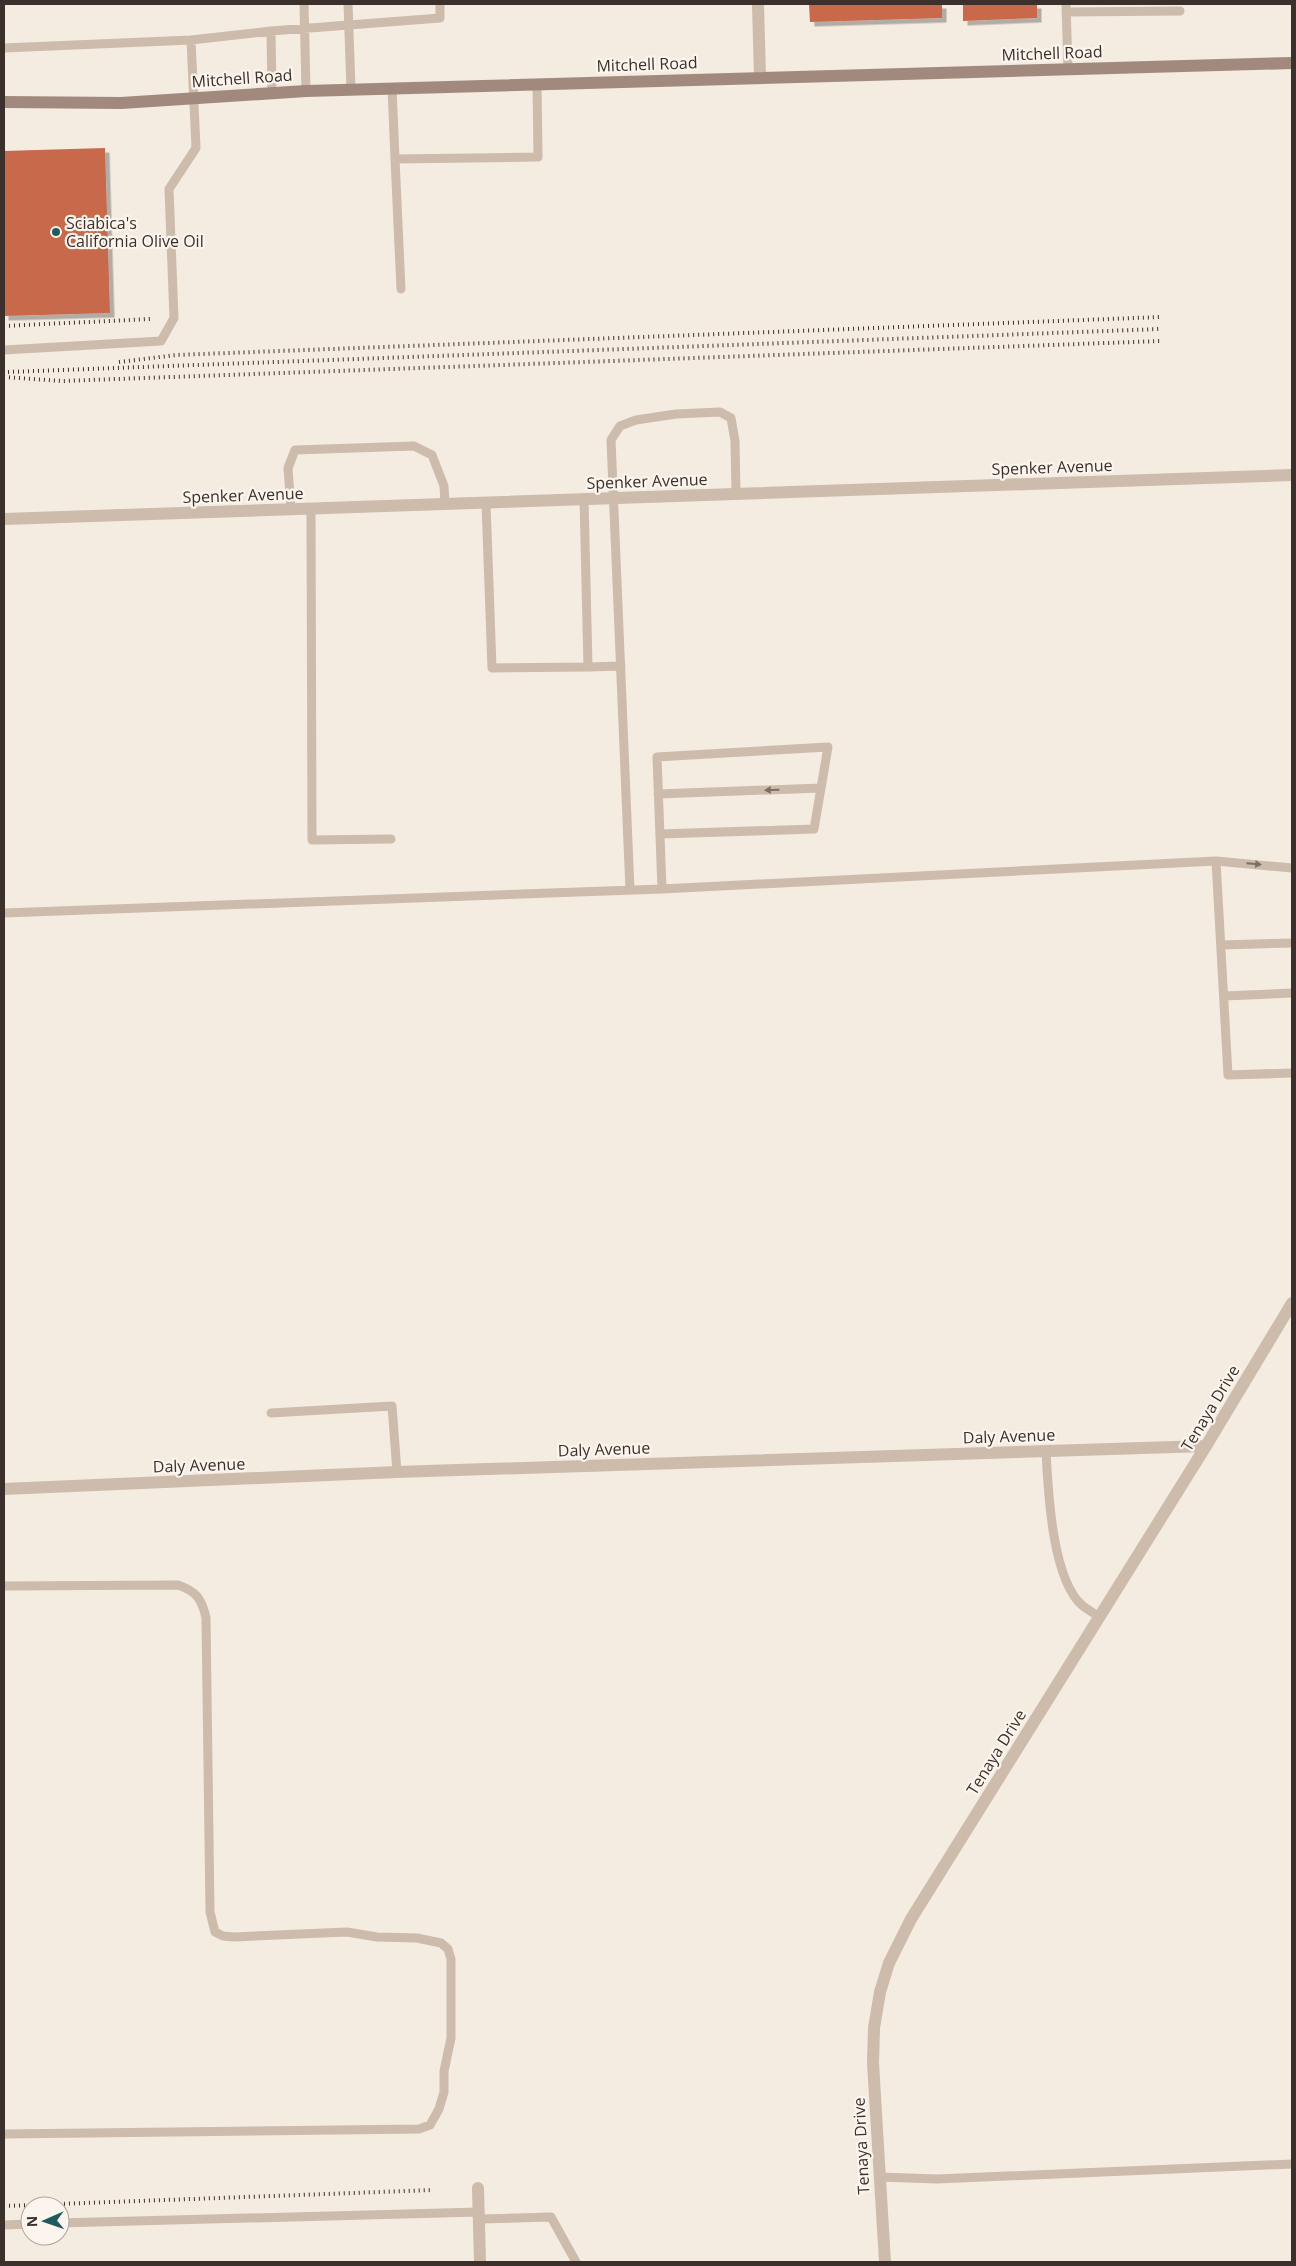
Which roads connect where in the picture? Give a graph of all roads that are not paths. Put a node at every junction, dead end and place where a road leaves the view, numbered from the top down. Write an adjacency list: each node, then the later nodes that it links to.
1 (304, 4): 8 (lane)
2 (348, 4): 7 (lane)
3 (440, 4): 7 (lane)
4 (758, 4): 14 (street)
5 (1066, 8): 6 (lane); 13 (lane)
6 (1180, 11)
7 (350, 26): 8 (lane); 17 (lane)
8 (305, 29): 9 (lane); 18 (lane)
9 (271, 31): 10 (lane); 19 (lane)
10 (191, 40): 11 (lane); 20 (lane)
11 (4, 48)
12 (1292, 63): 13 (main road, Mitchell Road)
13 (1068, 69): 14 (main road, Mitchell Road)
14 (760, 77): 15 (main road, Mitchell Road)
15 (537, 84): 16 (main road, Mitchell Road); 22 (lane)
16 (392, 88): 17 (main road, Mitchell Road); 22 (lane)
17 (351, 89): 18 (main road, Mitchell Road)
18 (306, 91): 19 (main road, Mitchell Road)
19 (272, 92): 20 (main road, Mitchell Road)
20 (194, 98): 21 (main road, Mitchell Road); 24 (lane)
21 (4, 102)
22 (395, 159): 23 (lane)
23 (401, 289)
24 (4, 350)
25 (1292, 475): 26 (street, Spenker Avenue)
26 (736, 494): 27 (street, Spenker Avenue); 27 (lane)
27 (614, 498): 28 (street, Spenker Avenue); 34 (lane)
28 (584, 499): 29 (street, Spenker Avenue); 35 (lane)
29 (486, 503): 30 (street, Spenker Avenue); 35 (lane)
30 (445, 504): 31 (lane); 32 (street, Spenker Avenue)
31 (291, 509): 32 (street, Spenker Avenue); 33 (street, Spenker Avenue)
32 (311, 509): 39 (lane)
33 (4, 519)
34 (621, 666): 35 (lane); 43 (lane)
35 (588, 667)
36 (821, 788): 37 (lane, one-way to 37); 37 (lane); 38 (lane)
37 (658, 794): 38 (lane)
38 (660, 834): 42 (lane)
39 (391, 839)
40 (1216, 860): 41 (lane, one-way to 41); 42 (lane); 46 (lane)
41 (1292, 868)
42 (662, 889): 43 (lane)
43 (630, 890): 44 (lane)
44 (4, 913)
45 (1292, 943): 46 (lane)
46 (1221, 945): 48 (lane)
47 (1292, 993): 48 (lane)
48 (1224, 996): 49 (lane)
49 (1292, 1073)
50 (1292, 1303): 52 (street, Tenaya Drive)
51 (271, 1414): 54 (lane)
52 (1206, 1446): 53 (street, Daly Avenue); 57 (street, Tenaya Drive)
53 (1046, 1451): 54 (street, Daly Avenue); 57 (lane)
54 (397, 1472): 55 (street, Daly Avenue)
55 (4, 1489)
56 (4, 1586): 58 (lane)
57 (1099, 1617): 60 (street, Tenaya Drive)
58 (4, 2134)
59 (1292, 2164): 60 (lane)
60 (879, 2177): 68 (street, Tenaya Drive)
61 (478, 2188): 62 (street)
62 (479, 2216): 63 (lane); 66 (street); 67 (lane)
63 (70, 2223)
64 (20, 2224): 65 (lane)
65 (4, 2225)
66 (480, 2262)
67 (576, 2262)
68 (884, 2262)

